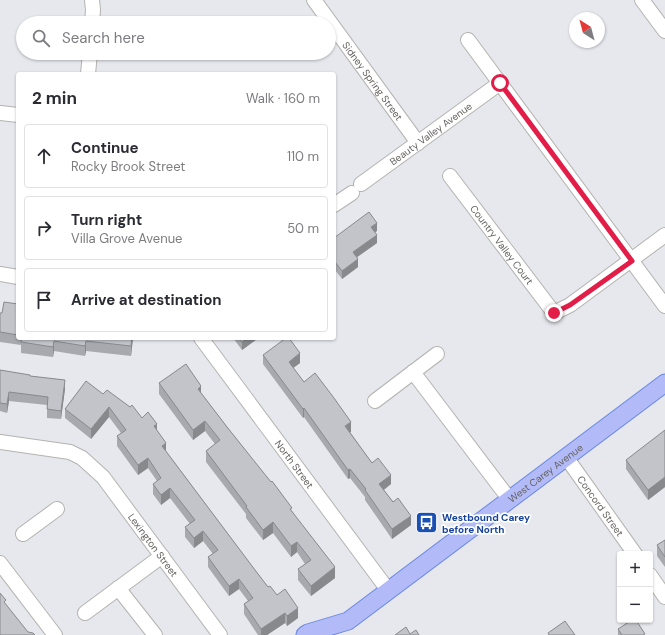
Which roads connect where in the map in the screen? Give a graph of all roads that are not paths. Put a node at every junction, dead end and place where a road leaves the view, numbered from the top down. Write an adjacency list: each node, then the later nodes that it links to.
1 (92, 0): 4 (street)
2 (314, 0): 5 (street, Sidney Spring Street)
3 (642, 0): 7 (street)
4 (93, 16)
5 (326, 16)
6 (336, 30): 14 (street, Sidney Spring Street)
7 (665, 31)
8 (468, 40): 11 (street)
9 (89, 60): 10 (street)
10 (88, 72)
11 (500, 83): 14 (street, Beauty Valley Avenue); 18 (street)
12 (0, 113): 13 (street)
13 (16, 115)
14 (418, 143): 16 (street, Beauty Valley Avenue)
15 (450, 176): 18 (street, Country Valley Court)
16 (336, 203)
17 (665, 235): 18 (street)
18 (632, 261): 21 (street)
19 (0, 274): 20 (street)
20 (16, 277)
21 (665, 306)
22 (202, 340): 37 (street, North Street)
23 (437, 354): 24 (street)
24 (413, 372): 26 (street); 29 (street)
25 (665, 383): 28 (main road, West Carey Avenue)
26 (374, 401)
27 (0, 442): 33 (street, Lexington Street)
28 (566, 457): 29 (main road, West Carey Avenue); 32 (street, Concord Street)
29 (510, 500): 37 (main road, West Carey Avenue)
30 (57, 509): 31 (street)
31 (23, 534)
32 (633, 551)
33 (162, 556): 36 (street); 43 (street, Lexington Street)
34 (0, 563): 41 (street)
35 (653, 579): 38 (street)
36 (118, 588): 39 (street); 42 (street)
37 (388, 590): 40 (main road, West Carey Avenue)
38 (665, 596)
39 (85, 613)
40 (345, 628): 44 (main road, West Carey Avenue)
41 (55, 635)
42 (155, 635)
43 (220, 635)
44 (305, 635)

